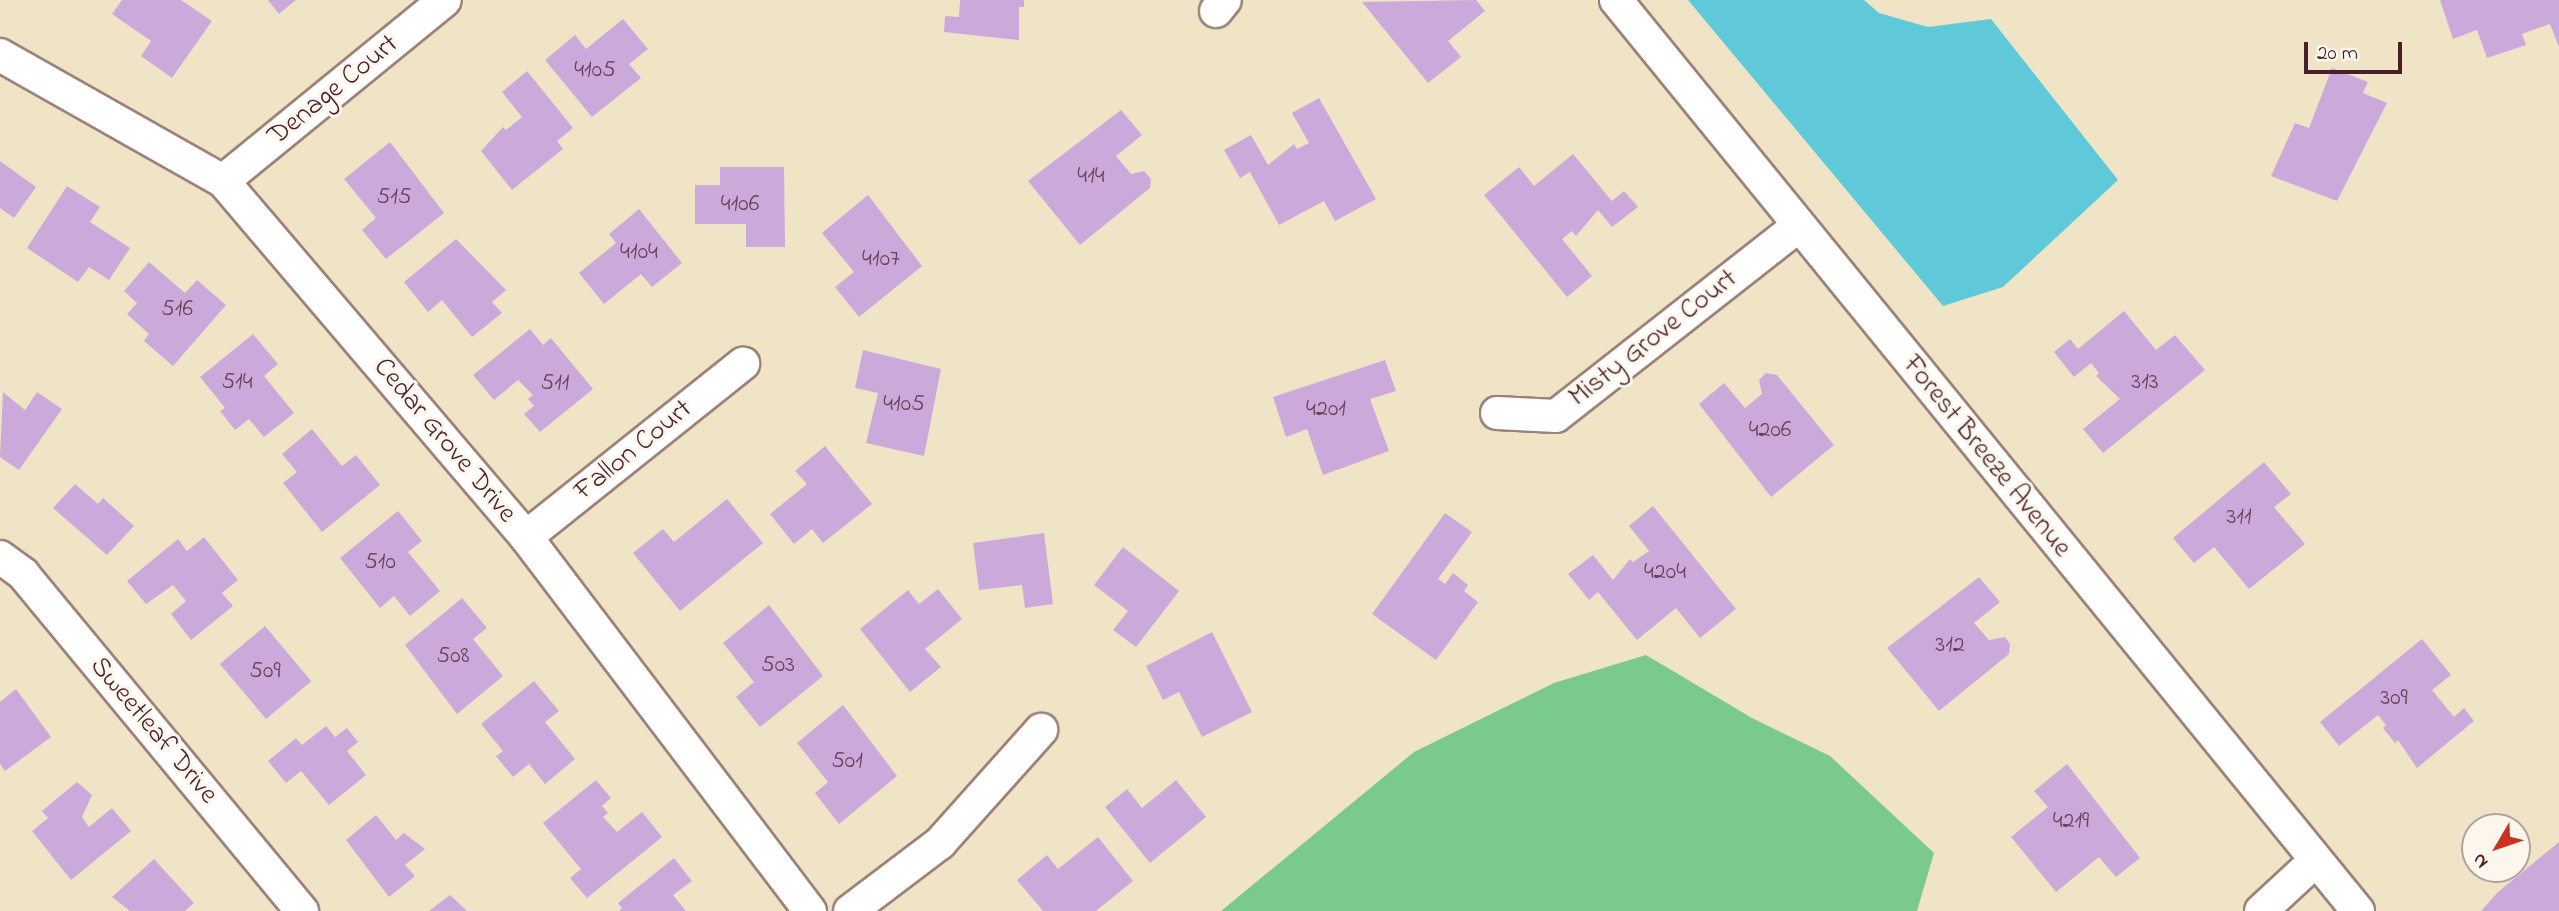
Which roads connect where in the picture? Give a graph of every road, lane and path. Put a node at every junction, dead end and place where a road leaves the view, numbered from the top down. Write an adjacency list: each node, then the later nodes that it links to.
1 (446, 0): 4 (street, Denage Court)
2 (1616, 0): 5 (street, Forest Breeze Avenue)
3 (0, 55): 4 (street, Cedar Grove Drive)
4 (223, 181): 8 (street, Cedar Grove Drive)
5 (1798, 226): 7 (street, Misty Grove Court); 11 (street, Forest Breeze Avenue)
6 (743, 364): 8 (street, Fallon Court)
7 (1497, 413)
8 (526, 537): 13 (street, Cedar Grove Drive)
9 (0, 557): 12 (street, Sweetleaf Drive)
10 (1041, 730): 14 (street)
11 (2315, 861): 15 (street); 16 (street, Forest Breeze Avenue)
12 (302, 911)
13 (810, 911)
14 (850, 911)
15 (2261, 911)
16 (2358, 911)

